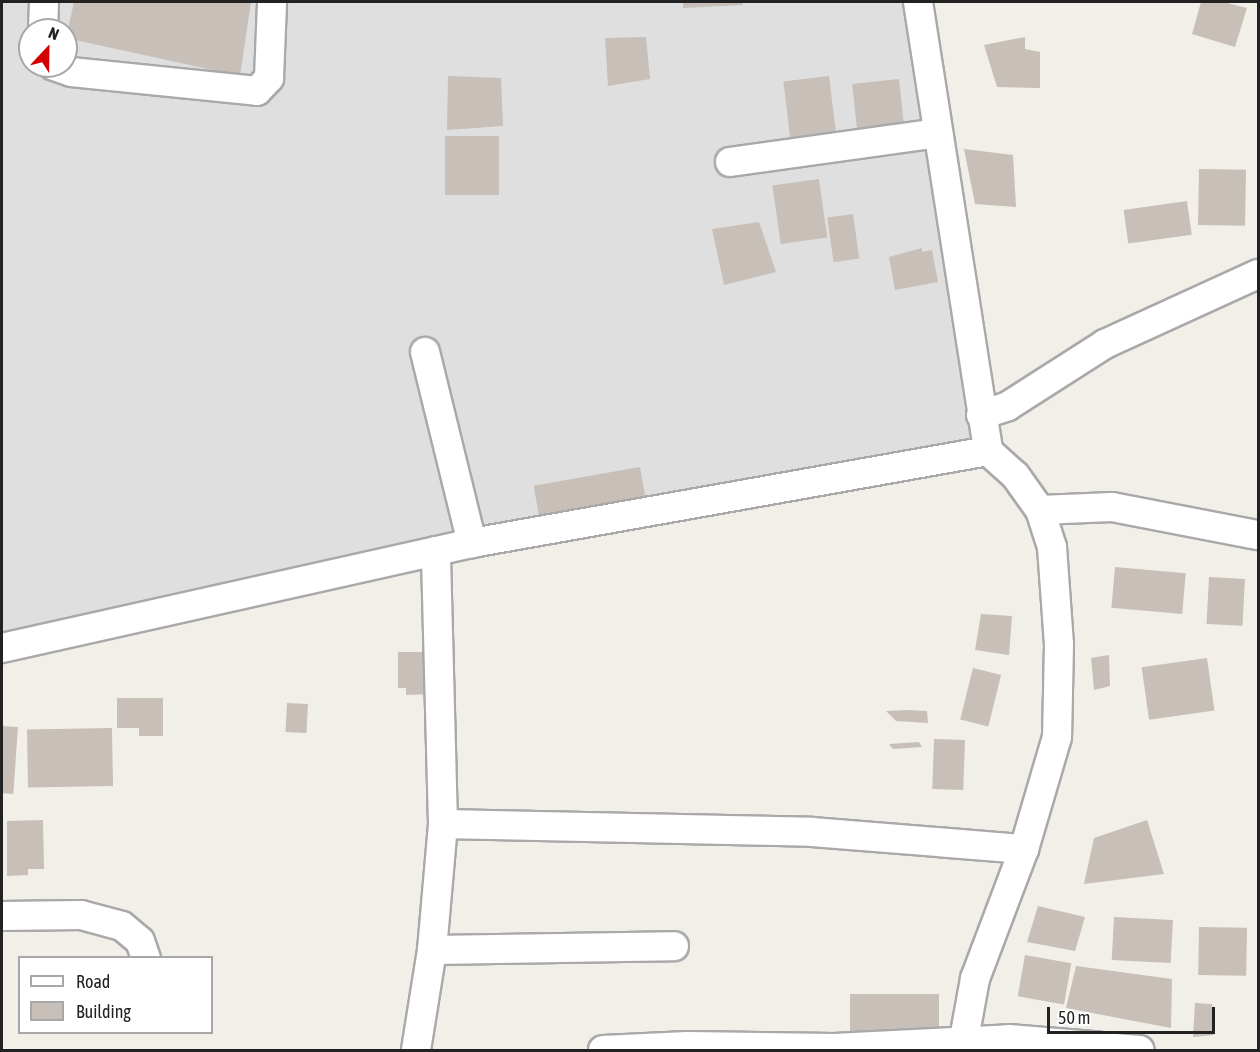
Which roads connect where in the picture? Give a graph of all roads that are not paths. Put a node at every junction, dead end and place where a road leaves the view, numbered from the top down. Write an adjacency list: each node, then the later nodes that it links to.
1 (44, 2): 4 (street)
2 (272, 2): 5 (street)
3 (918, 2): 6 (street)
4 (43, 18)
5 (78, 73)
6 (938, 133): 7 (street); 10 (street)
7 (730, 162)
8 (1258, 274): 10 (street)
9 (425, 352): 14 (street)
10 (981, 415): 11 (street)
11 (987, 451): 12 (street); 14 (street)
12 (1040, 510): 13 (street); 18 (street)
13 (1258, 535)
14 (472, 543): 15 (street)
15 (436, 551): 16 (street); 17 (street)
16 (2, 648)
17 (443, 824): 18 (street); 21 (street)
18 (1024, 849): 23 (street)
19 (2, 916): 22 (street)
20 (674, 946): 21 (street)
21 (432, 950): 24 (street)
22 (146, 956)
23 (962, 1047): 25 (street); 26 (street)
24 (416, 1050)
25 (603, 1050)
26 (1140, 1050)

